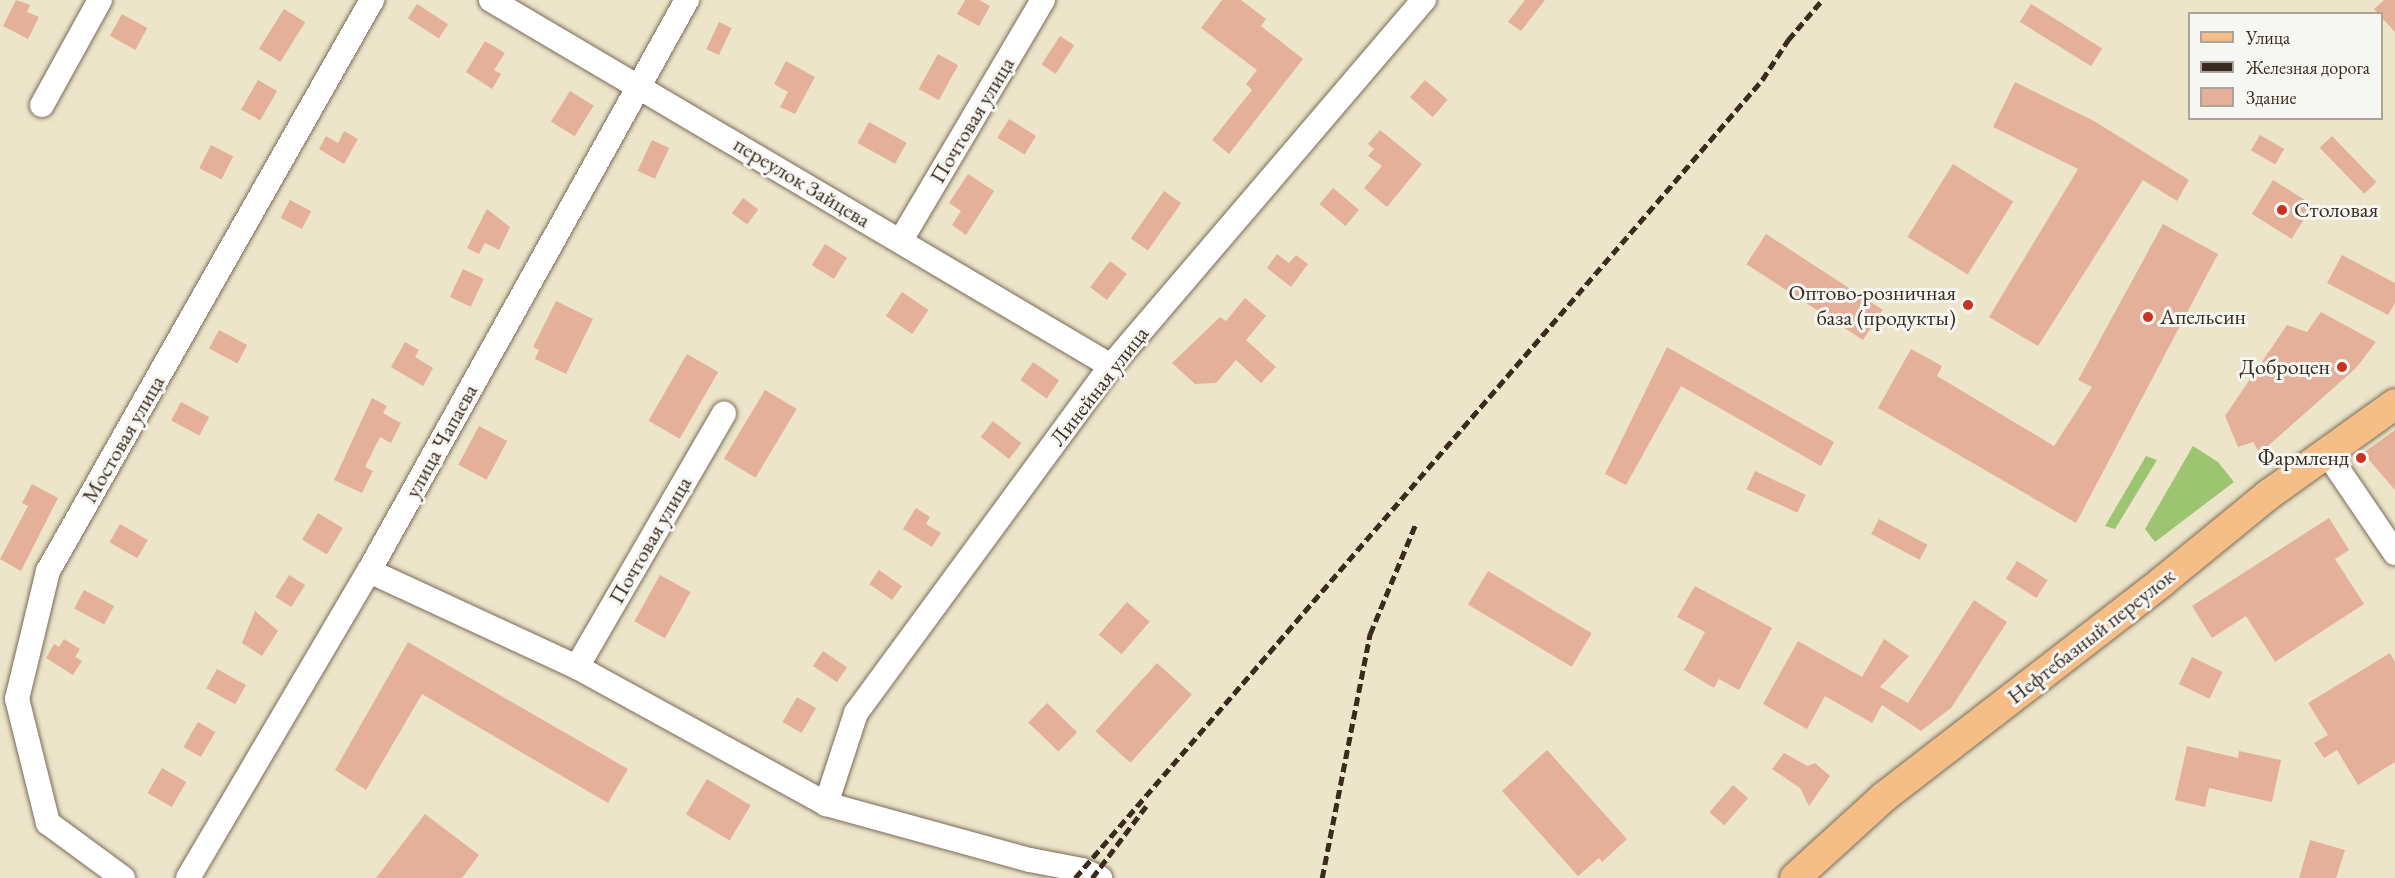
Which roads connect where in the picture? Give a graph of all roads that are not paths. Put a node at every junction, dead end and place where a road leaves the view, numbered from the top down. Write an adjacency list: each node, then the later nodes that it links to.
1 (100, 0): 8 (street)
2 (372, 0): 18 (street, Мостовая улица)
3 (491, 0): 7 (street, переулок Зайцева)
4 (687, 0): 7 (street, улица Чапаева)
5 (1043, 0): 9 (street, Почтовая улица)
6 (1424, 0): 10 (street, Линейная улица)
7 (638, 85): 9 (street, переулок Зайцева); 15 (street, улица Чапаева)
8 (42, 105)
9 (901, 240): 10 (street, переулок Зайцева)
10 (1111, 366): 17 (street, Линейная улица)
11 (2395, 404): 13 (main road, Нефтебазный переулок)
12 (724, 413): 16 (street, Почтовая улица)
13 (2327, 453): 14 (street); 21 (main road, Нефтебазный переулок)
14 (2395, 553)
15 (369, 571): 16 (street); 19 (street, улица Чапаева)
16 (577, 668): 17 (street)
17 (826, 804): 20 (street)
18 (123, 878)
19 (188, 878)
20 (1100, 878)
21 (1795, 878)

